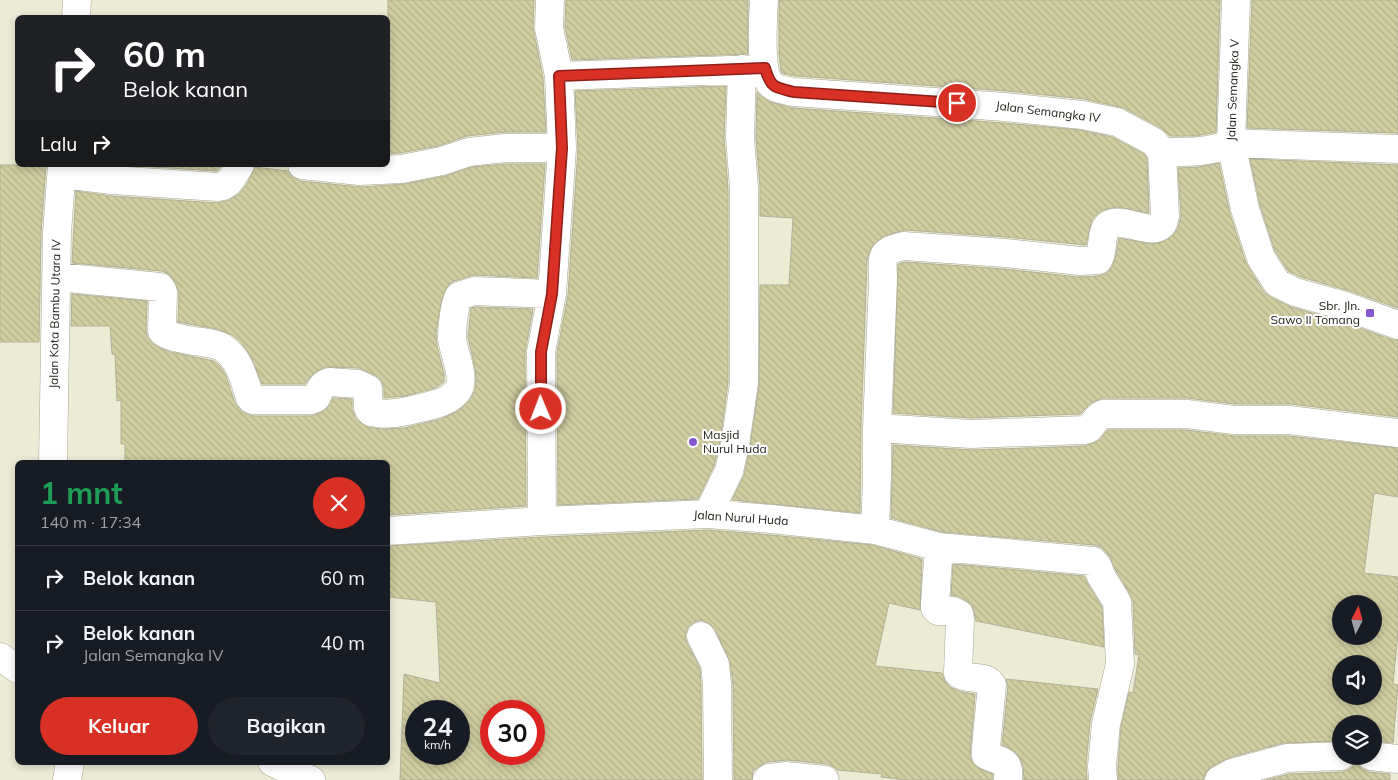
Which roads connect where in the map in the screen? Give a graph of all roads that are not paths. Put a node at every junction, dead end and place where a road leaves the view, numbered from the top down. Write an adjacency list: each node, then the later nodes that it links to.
1 (77, 0): 5 (street)
2 (550, 0): 7 (street)
3 (764, 0): 6 (street, Jalan Semangka IV)
4 (1236, 0): 8 (street, Jalan Semangka V)
5 (76, 15)
6 (753, 69): 7 (street); 11 (street, Jalan Semangka IV); 21 (street)
7 (559, 76): 9 (street)
8 (1231, 143): 10 (street); 11 (street); 17 (street, Jalan Semangka V)
9 (562, 148): 13 (street); 16 (street)
10 (1398, 148)
11 (1162, 152): 18 (street)
12 (239, 167): 14 (street)
13 (321, 167)
14 (62, 170): 15 (street, Jalan Kota Bambu Utara IV)
15 (57, 277): 16 (street); 20 (street, Jalan Kota Bambu Utara IV)
16 (552, 294): 22 (street)
17 (1398, 325)
18 (877, 428): 19 (street); 23 (street)
19 (1398, 433)
20 (53, 460)
21 (708, 514): 22 (street, Jalan Nurul Huda); 23 (street, Jalan Nurul Huda)
22 (542, 521): 24 (street, Jalan Nurul Huda)
23 (875, 530): 25 (street, Jalan Nurul Huda)
24 (390, 531)
25 (939, 547): 39 (street); 40 (street, Jalan Nurul Huda)
26 (702, 636): 36 (street)
27 (0, 657): 28 (street)
28 (15, 667)
29 (1332, 756): 41 (street)
30 (1382, 757): 31 (street)
31 (1398, 759)
32 (70, 765): 34 (street)
33 (278, 765): 35 (street)
34 (67, 780)
35 (311, 780)
36 (718, 780)
37 (767, 780): 38 (street)
38 (825, 780)
39 (1008, 780)
40 (1103, 780)
41 (1219, 780)

